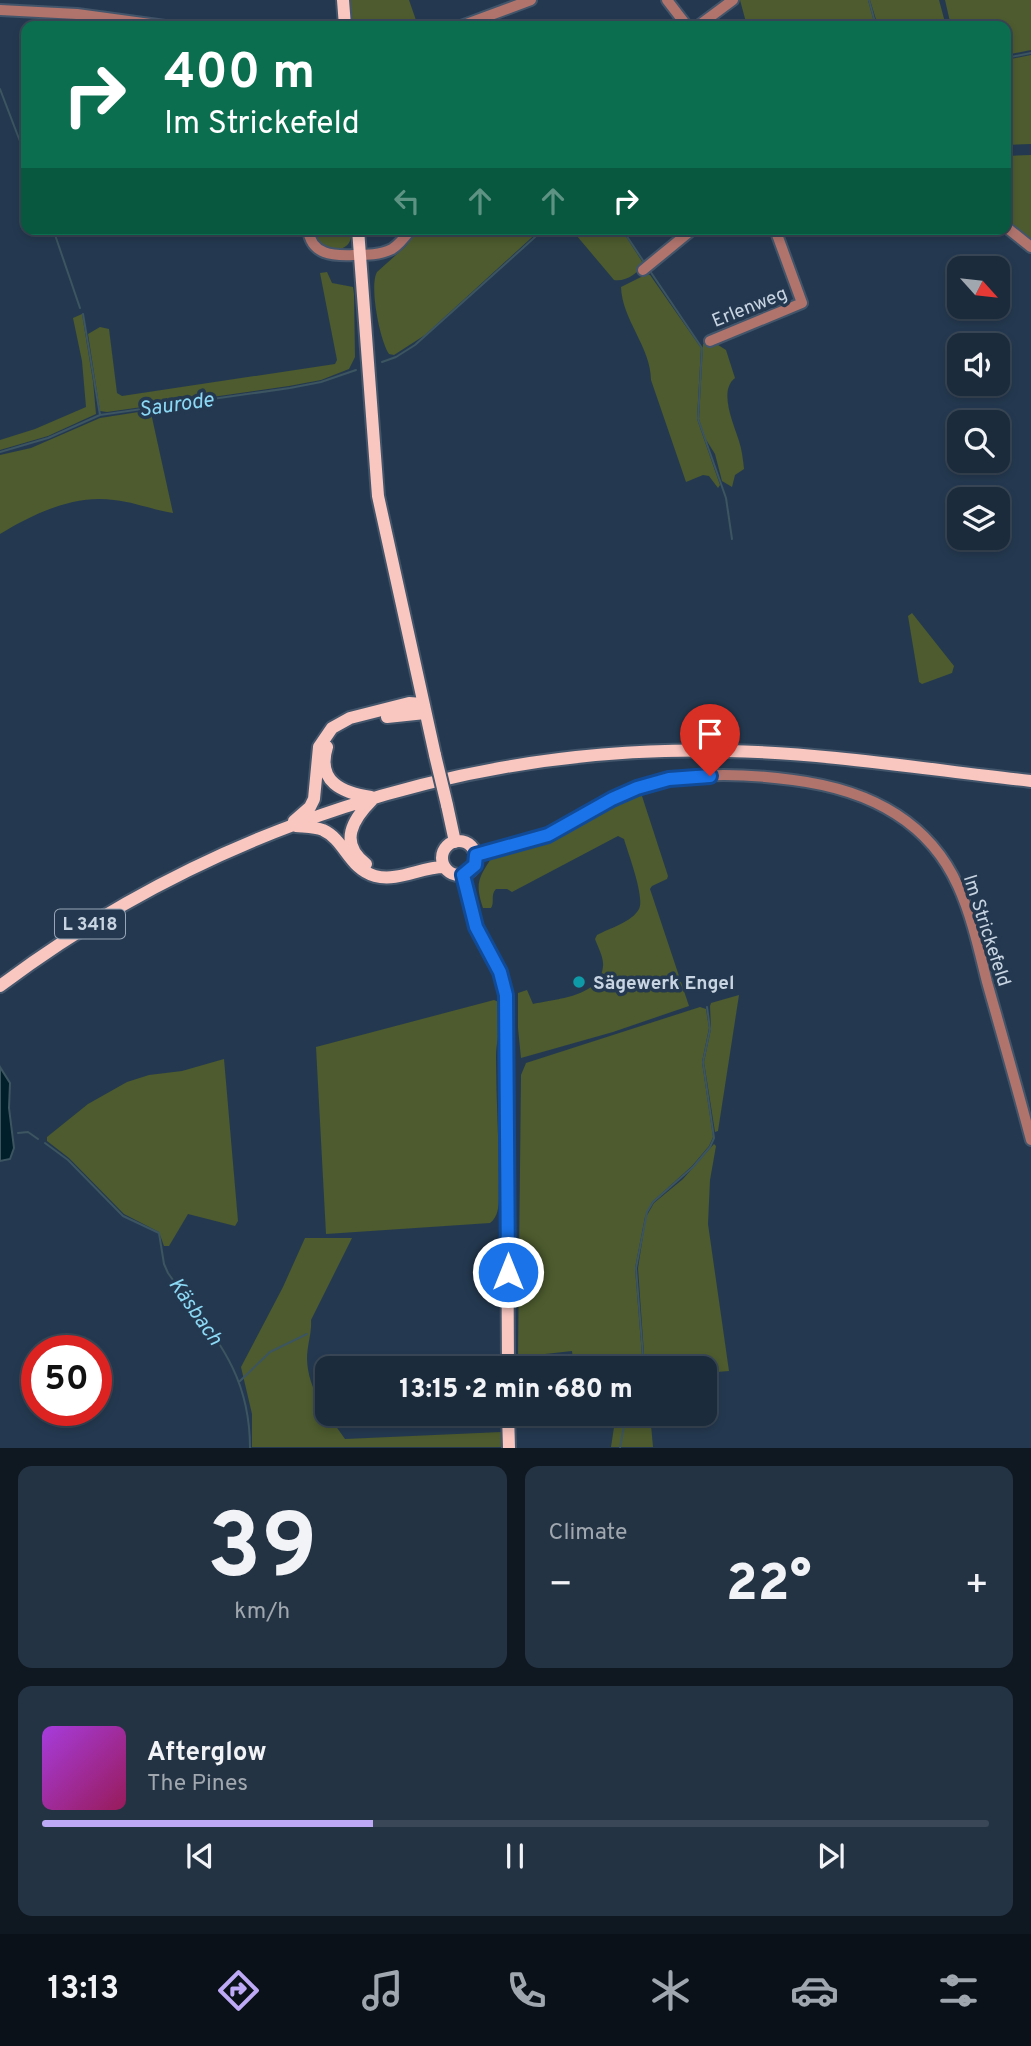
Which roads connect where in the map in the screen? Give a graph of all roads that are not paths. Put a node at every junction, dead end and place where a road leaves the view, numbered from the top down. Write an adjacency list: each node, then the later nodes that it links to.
1 (343, 0): 7 (main road)
2 (531, 0): 8 (street)
3 (667, 0): 9 (street)
4 (733, 0): 10 (street)
5 (0, 10): 6 (street)
6 (128, 21)
7 (345, 21)
8 (474, 21)
9 (683, 21)
10 (705, 21)
11 (1011, 231): 17 (street)
12 (310, 235): 18 (street)
13 (358, 235): 18 (main road)
14 (405, 235): 18 (street)
15 (686, 235): 19 (street)
16 (777, 235): 20 (street, Erlenweg)
17 (1031, 247)
18 (360, 255): 21 (main road)
19 (643, 271)
20 (710, 341)
21 (416, 674): 22 (main road); 23 (main road)
22 (401, 706): 23 (main road, L 3418); 26 (main road, L 3418)
23 (424, 708): 25 (main road, L 3418); 27 (main road, bridge)
24 (1031, 781): 25 (main road, L 3418)
25 (375, 797): 26 (main road, L 3418); 29 (main road)
26 (289, 826): 29 (main road, L 3418); 31 (main road, L 3418)
27 (455, 842): 28 (main road); 29 (main road)
28 (476, 855): 30 (main road); 32 (street, Im Strickefeld)
29 (443, 862): 30 (main road)
30 (463, 875): 33 (main road)
31 (0, 986)
32 (1031, 1140)
33 (508, 1356)
34 (508, 1426): 35 (main road)
35 (509, 1447)

